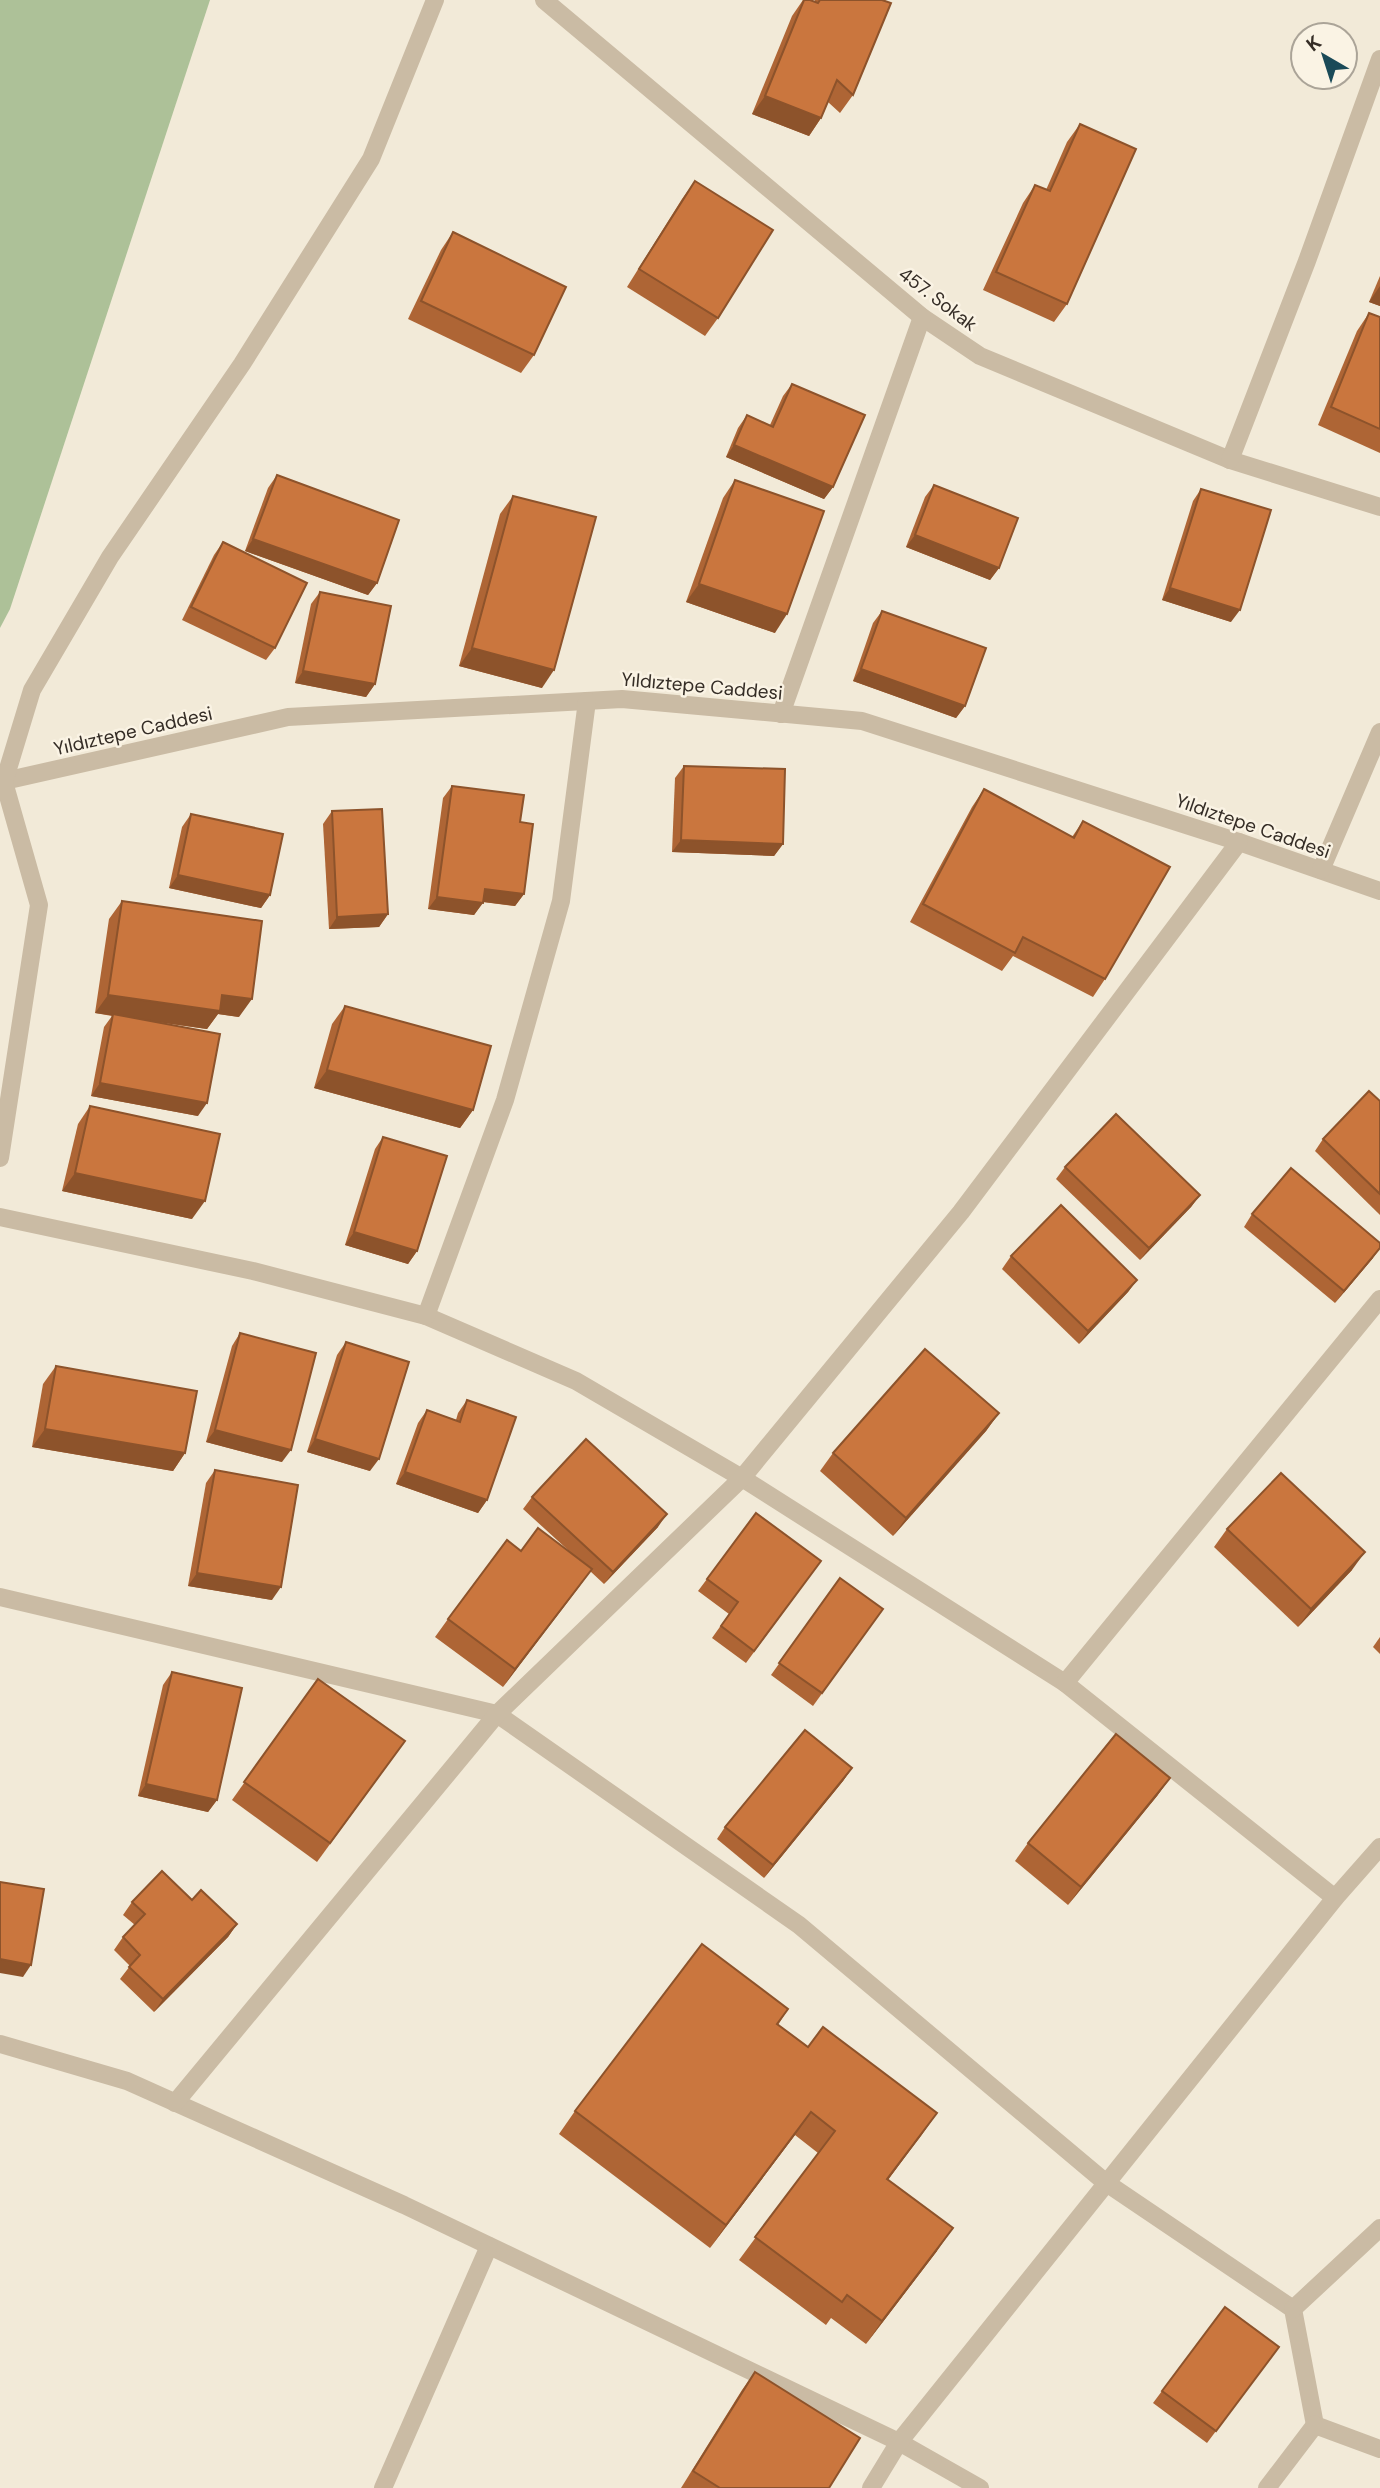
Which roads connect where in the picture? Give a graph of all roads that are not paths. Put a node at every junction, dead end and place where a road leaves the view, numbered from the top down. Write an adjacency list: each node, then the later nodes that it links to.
1 (435, 0): 10 (street)
2 (544, 0): 4 (street, 457. Sokak)
3 (1380, 59): 5 (street)
4 (922, 317): 5 (street, 457. Sokak); 8 (street)
5 (1230, 460): 6 (street, 457. Sokak)
6 (1380, 507)
7 (587, 701): 8 (street, Yıldıztepe Caddesi); 10 (street, Yıldıztepe Caddesi); 17 (street)
8 (780, 714): 11 (street, Yıldıztepe Caddesi)
9 (1380, 732): 12 (street)
10 (2, 782): 14 (street)
11 (1239, 842): 12 (street, Yıldıztepe Caddesi); 18 (street)
12 (1321, 870): 13 (street, Yıldıztepe Caddesi)
13 (1380, 891)
14 (0, 1158)
15 (0, 1217): 17 (street)
16 (1380, 1300): 20 (street)
17 (426, 1316): 18 (street)
18 (742, 1478): 20 (street); 21 (street)
19 (0, 1597): 21 (street)
20 (1065, 1683): 23 (street)
21 (497, 1714): 25 (street); 26 (street)
22 (1380, 1847): 23 (street)
23 (1335, 1898): 26 (street)
24 (0, 2044): 25 (street)
25 (175, 2102): 28 (street)
26 (1105, 2182): 29 (street); 31 (street)
27 (1380, 2228): 29 (street)
28 (489, 2246): 31 (street); 33 (street)
29 (1293, 2309): 30 (street)
30 (1315, 2426): 32 (street); 36 (street)
31 (900, 2442): 34 (street); 35 (street)
32 (1380, 2449)
33 (383, 2488)
34 (871, 2488)
35 (980, 2488)
36 (1267, 2488)

